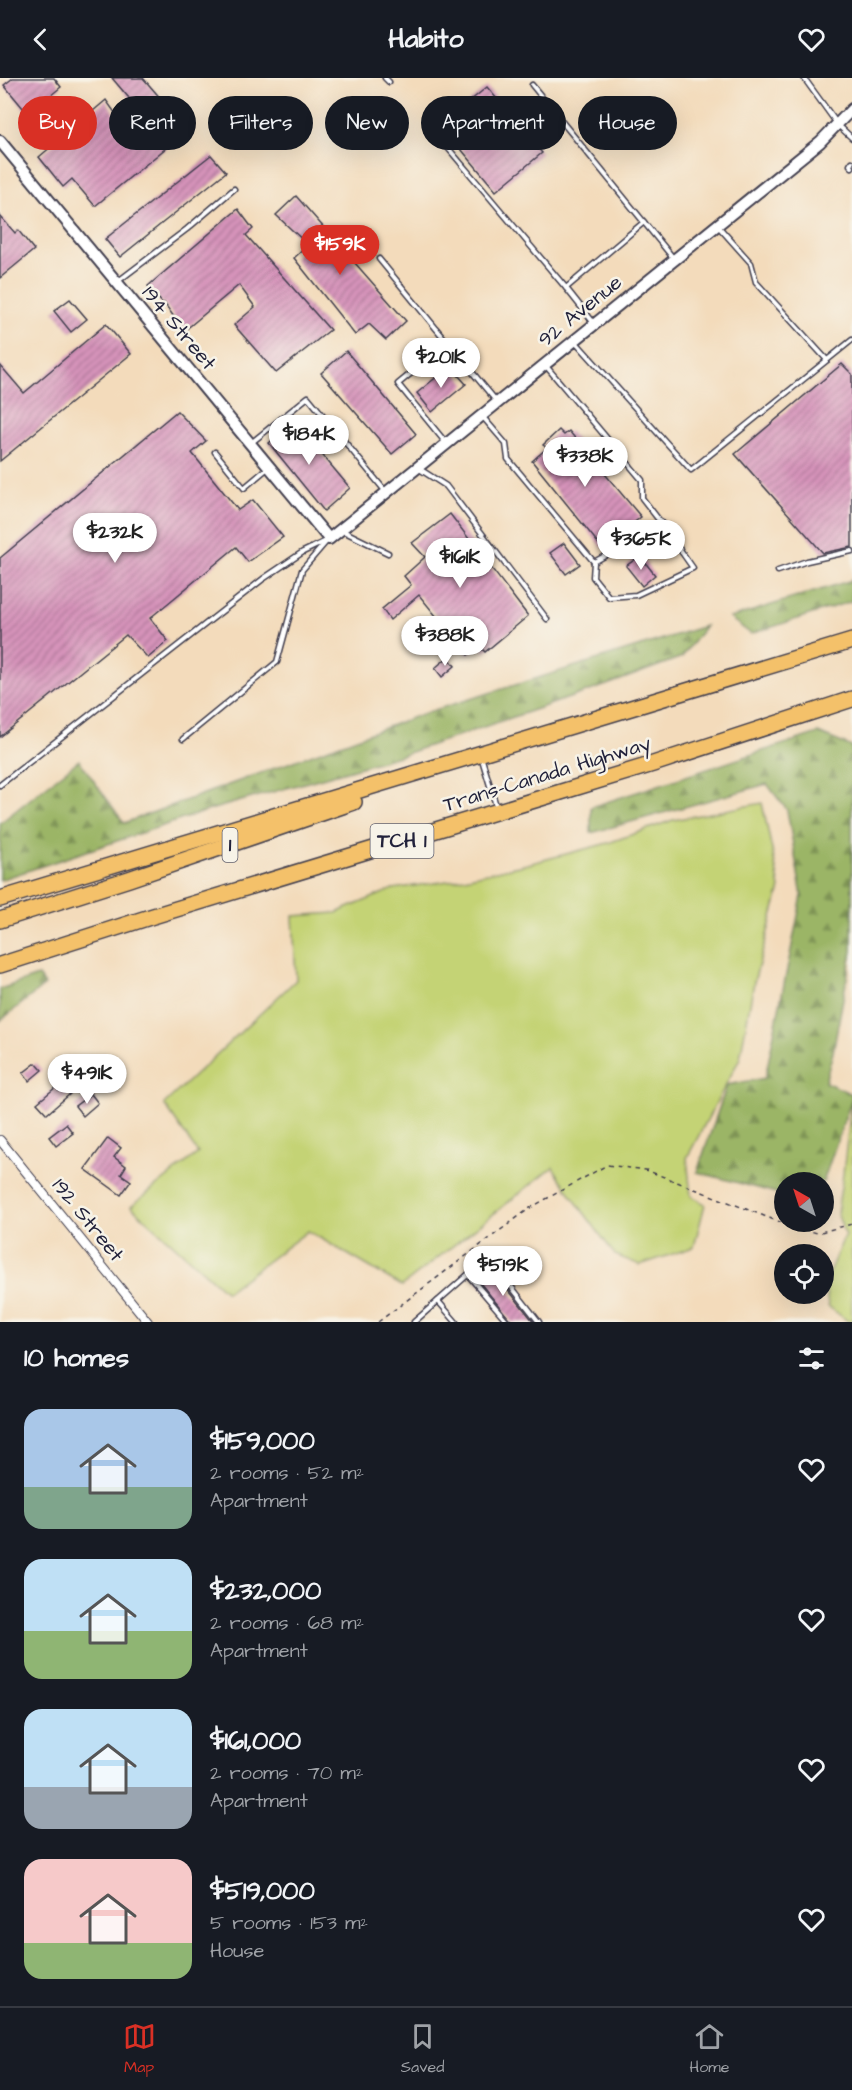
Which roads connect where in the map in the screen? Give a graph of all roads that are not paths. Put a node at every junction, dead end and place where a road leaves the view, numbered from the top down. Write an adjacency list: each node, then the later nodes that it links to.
1 (804, 78): 4 (lane)
2 (532, 85): 11 (lane)
3 (852, 109): 4 (street, 92 Avenue)
4 (838, 124): 5 (lane); 12 (street, 92 Avenue)
5 (852, 138)
6 (0, 141): 15 (street, 194 Street)
7 (450, 150): 16 (lane)
8 (852, 162): 9 (lane)
9 (852, 166)
10 (234, 189): 15 (lane)
11 (644, 222): 14 (lane); 16 (lane)
12 (717, 225): 14 (street, 92 Avenue); 21 (lane)
13 (379, 259): 20 (lane)
14 (675, 259): 17 (street, 92 Avenue)
15 (117, 282): 25 (street, 194 Street)
16 (566, 288): 17 (lane)
17 (595, 324): 18 (street, 92 Avenue)
18 (574, 340): 21 (lane); 22 (street, 92 Avenue)
19 (852, 340): 21 (lane)
20 (448, 343): 23 (lane); 26 (lane)
21 (827, 360)
22 (545, 364): 23 (street, 92 Avenue); 31 (lane)
23 (498, 402): 24 (street, 92 Avenue)
24 (481, 416): 26 (street, 92 Avenue); 36 (lane)
25 (250, 444): 28 (street, 194 Street); 30 (lane)
26 (447, 444): 29 (street, 92 Avenue)
27 (214, 452): 28 (lane)
28 (269, 467): 33 (street, 194 Street)
29 (418, 467): 30 (street, 92 Avenue); 38 (lane)
30 (386, 493): 32 (street, 92 Avenue)
31 (662, 524): 36 (lane); 36 (lane)
32 (340, 530): 33 (street, 92 Avenue); 35 (lane)
33 (329, 539): 41 (lane); 44 (lane)
34 (852, 551): 37 (lane)
35 (388, 553)
36 (594, 562)
37 (778, 571)
38 (547, 619)
39 (852, 641): 42 (highway, Trans-Canada Highway)
40 (852, 699): 45 (highway, Trans-Canada Highway / TCH 1)
41 (183, 739)
42 (481, 755): 43 (highway, Trans-Canada Highway); 45 (lane)
43 (458, 762): 46 (highway, Trans-Canada Highway); 48 (highway, Trans-Canada Highway / 1)
44 (0, 784)
45 (498, 812): 47 (highway, Trans-Canada Highway / TCH 1)
46 (0, 899)
47 (150, 917): 49 (highway, Trans-Canada Highway); 50 (highway, Trans-Canada Highway / TCH 1)
48 (0, 920)
49 (0, 955)
50 (0, 965)
51 (0, 1140): 54 (street, 192 Street)
52 (468, 1275): 53 (lane); 57 (lane); 58 (lane)
53 (438, 1301): 55 (lane); 56 (lane)
54 (148, 1322)
55 (414, 1322)
56 (456, 1322)
57 (508, 1322)
58 (539, 1322)

